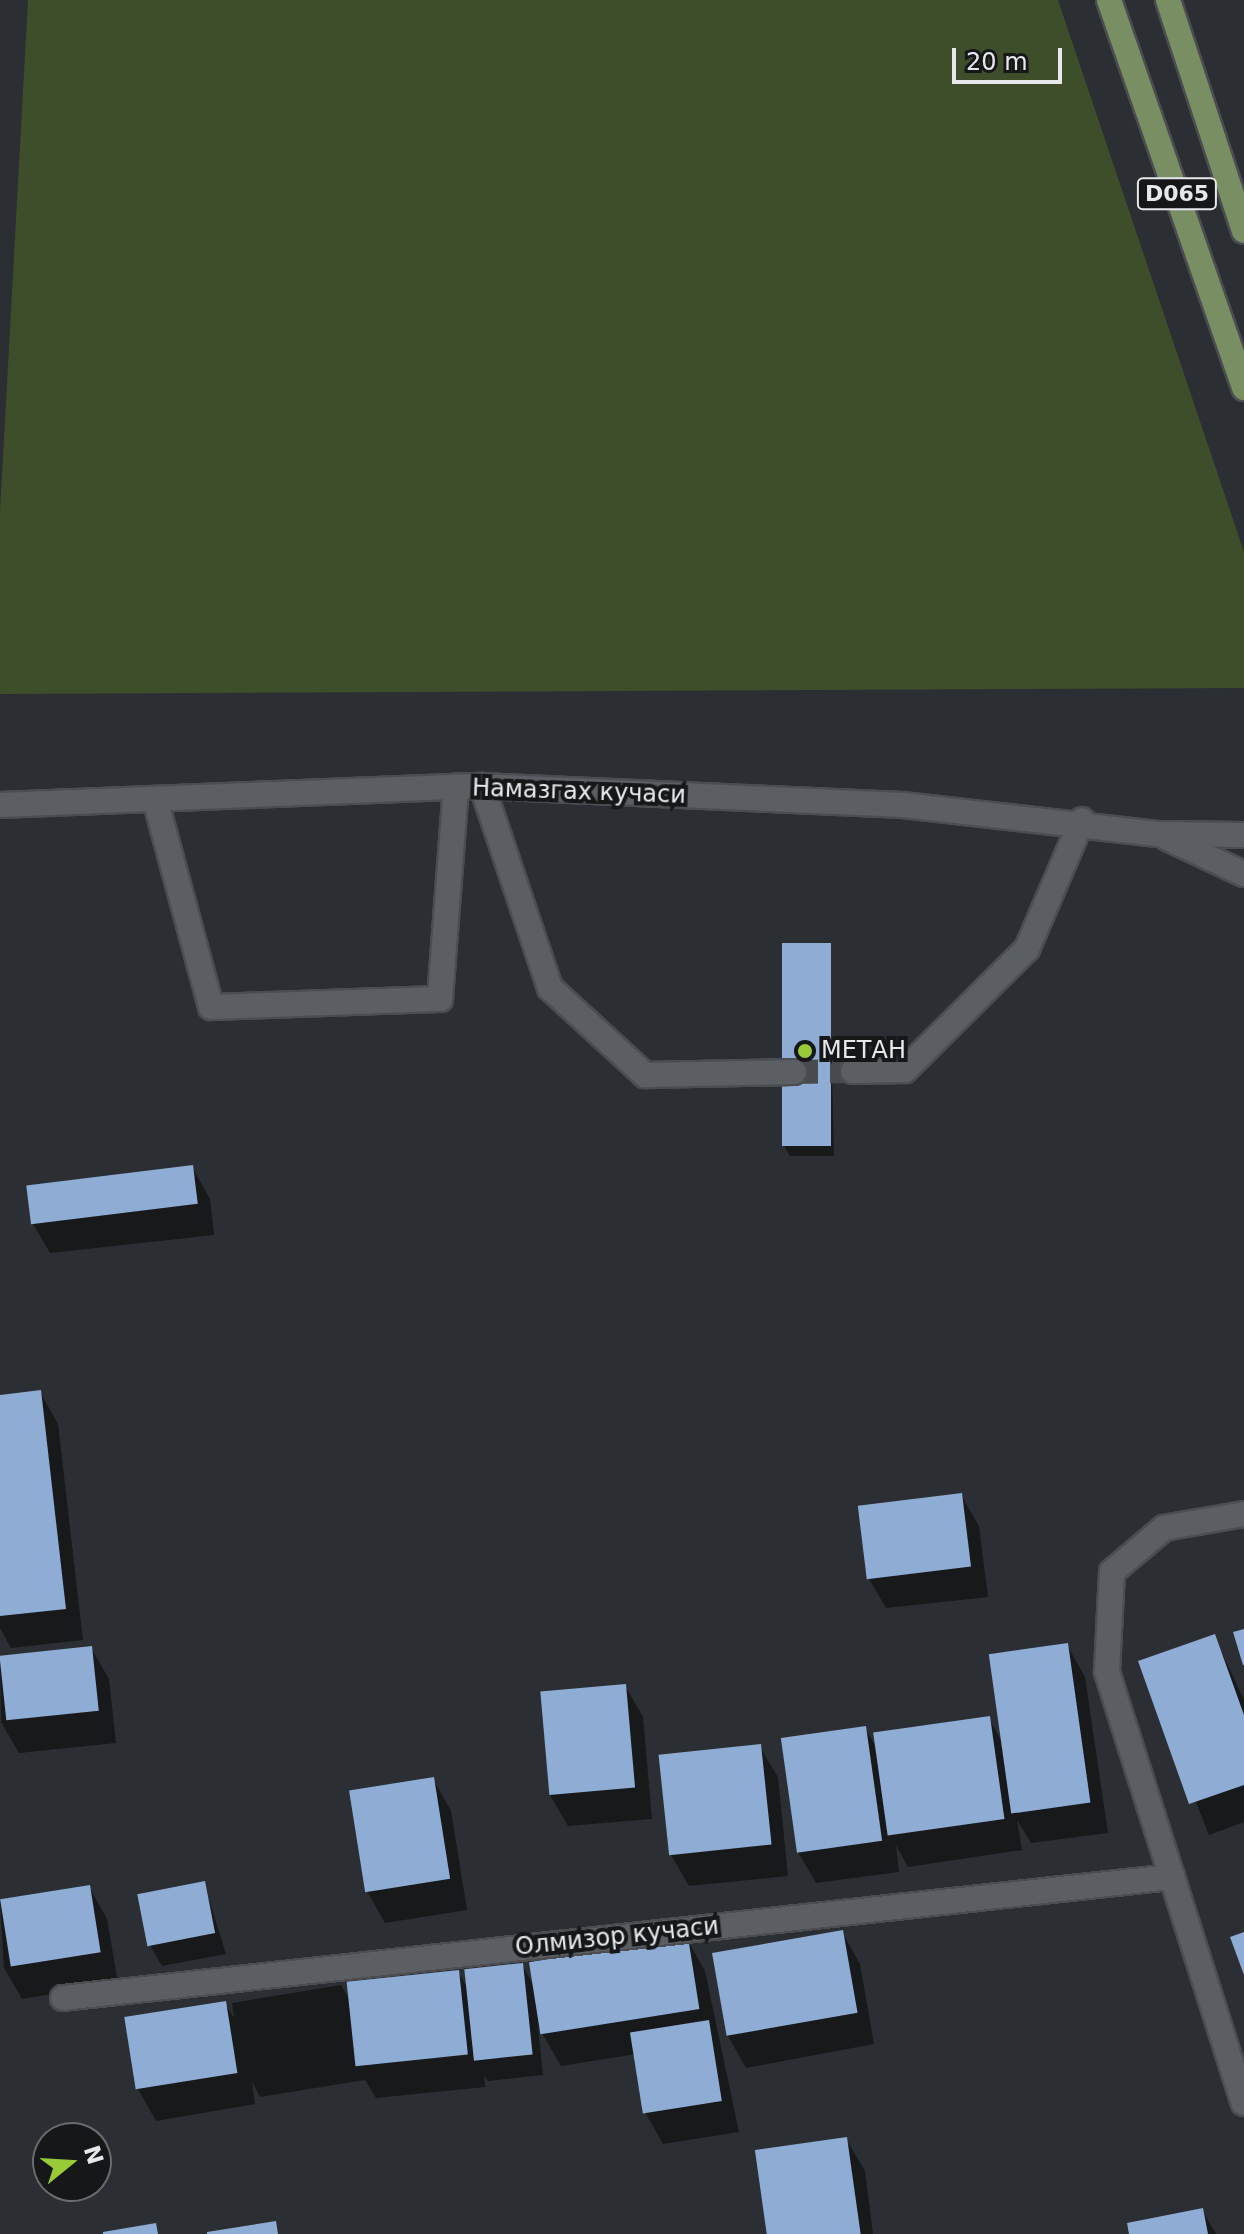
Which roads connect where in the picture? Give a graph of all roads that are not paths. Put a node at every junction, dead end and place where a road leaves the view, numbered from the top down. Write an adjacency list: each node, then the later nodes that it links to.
1 (1109, 0): 4 (main road, D065)
2 (1168, 0): 3 (main road, D065)
3 (1244, 231)
4 (1244, 388)
5 (482, 786): 6 (street, Намазгах кучаси); 9 (street, Намазгах кучаси); 14 (street)
6 (456, 787): 7 (street, Намазгах кучаси); 7 (street)
7 (155, 799): 8 (street, Намазгах кучаси)
8 (0, 805)
9 (1082, 820): 10 (street, Намазгах кучаси); 13 (street)
10 (1157, 834): 11 (street); 12 (street)
11 (1244, 835)
12 (1244, 874)
13 (853, 1071)
14 (794, 1072)
15 (1244, 1514): 16 (street)
16 (1172, 1877): 17 (street, Олмизор кучаси); 18 (street)
17 (63, 1998)
18 (1244, 2103)

